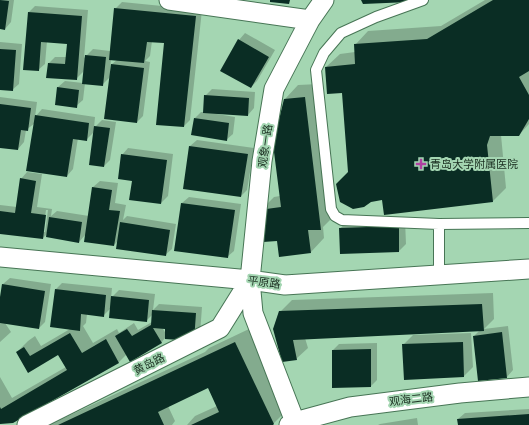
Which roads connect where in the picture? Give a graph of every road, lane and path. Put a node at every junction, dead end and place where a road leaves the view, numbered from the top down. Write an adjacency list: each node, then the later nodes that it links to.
1 (169, 0): 4 (street)
2 (324, 0): 4 (street, 观象一路)
3 (423, 0): 6 (lane)
4 (310, 20): 10 (street, 观象一路)
5 (529, 223): 6 (lane)
6 (439, 224): 9 (lane)
7 (0, 257): 10 (street, 平原路)
8 (529, 270): 9 (street, 平原路)
9 (439, 275): 10 (street, 平原路)
10 (250, 280): 12 (street, 观海二路); 13 (street, 黄岛路)
11 (529, 387): 12 (street, 观海二路)
12 (292, 423)
13 (27, 425)

